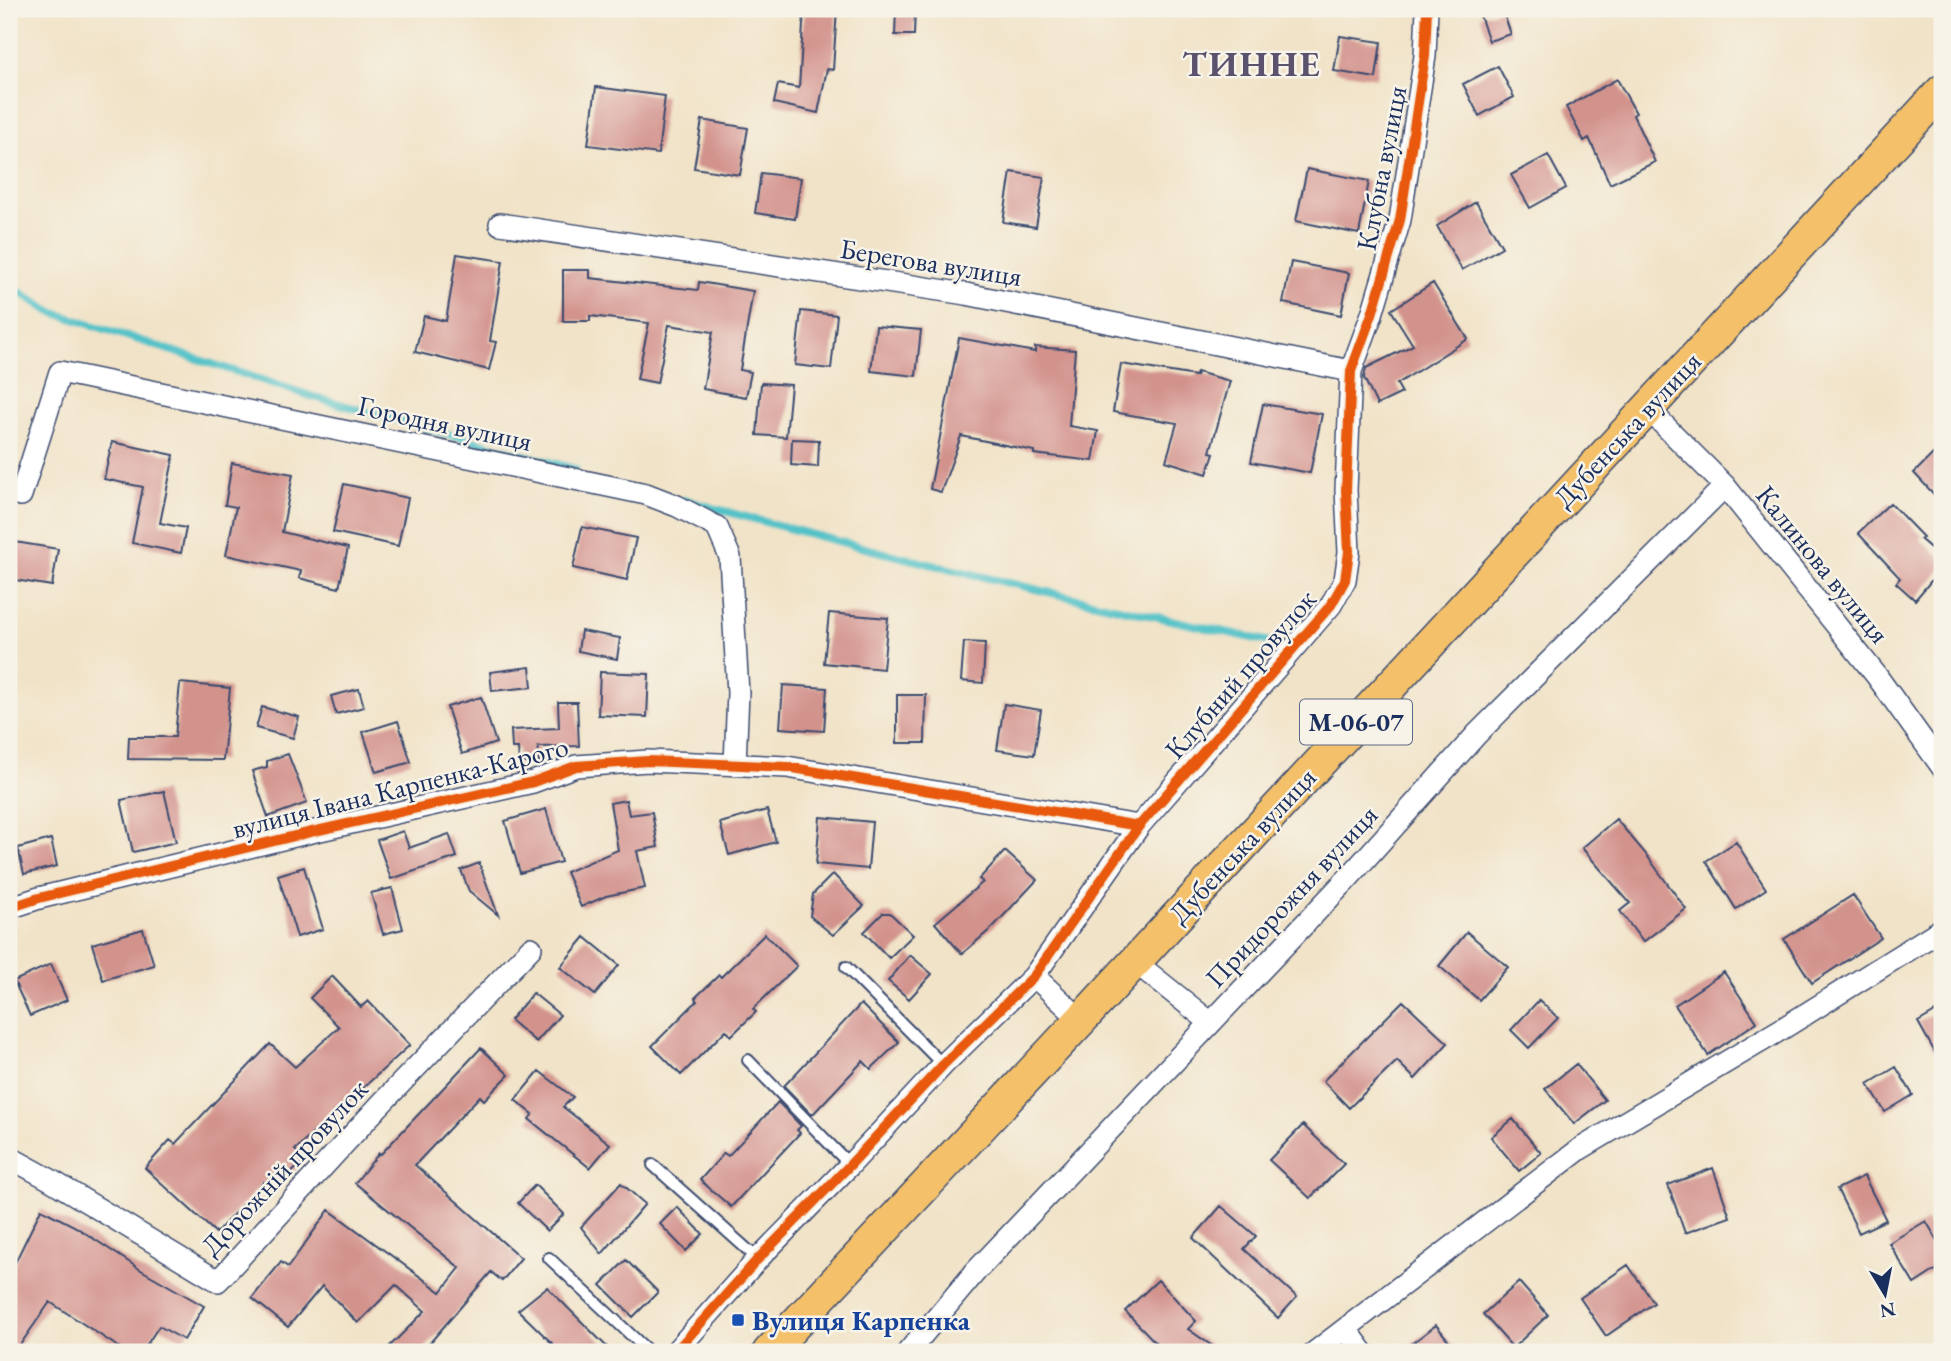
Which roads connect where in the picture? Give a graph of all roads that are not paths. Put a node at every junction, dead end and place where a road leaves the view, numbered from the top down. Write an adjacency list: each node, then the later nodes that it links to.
1 (1427, 9): 4 (street, Клубна вулиця)
2 (1942, 91): 5 (main road, Дубенська вулиця / М-06-07)
3 (500, 224): 4 (street, Берегова вулиця)
4 (1351, 371): 10 (street, Клубний провулок)
5 (1647, 408): 6 (street, Калинова вулиця); 14 (main road, Дубенська вулиця / М-06-07)
6 (1724, 486): 9 (street, Калинова вулиця); 18 (street, Придорожня вулиця)
7 (9, 492): 8 (street, Городня вулиця)
8 (735, 764): 10 (street, вулиця Івана Карпенка-Карого); 11 (street, вулиця Івана Карпенка-Карого)
9 (1942, 767)
10 (1139, 826): 16 (street, Клубний провулок)
11 (9, 908)
12 (1942, 929): 26 (street)
13 (531, 948): 21 (street, Дорожній провулок)
14 (1135, 962): 17 (main road, Дубенська вулиця / М-06-07); 18 (street)
15 (846, 967): 20 (lane)
16 (1034, 976): 17 (street); 20 (street, Клубний провулок)
17 (1081, 1020): 29 (main road, Дубенська вулиця / М-06-07)
18 (1211, 1023): 30 (street, Придорожня вулиця)
19 (748, 1060): 22 (lane)
20 (943, 1065): 22 (street, Клубний провулок)
21 (9, 1157)
22 (850, 1165): 25 (street, Клубний провулок)
23 (653, 1166): 25 (lane)
24 (549, 1258): 27 (lane)
25 (758, 1259): 28 (street, Клубний провулок)
26 (1346, 1329): 31 (street); 32 (street)
27 (649, 1352)
28 (675, 1352)
29 (769, 1352)
30 (908, 1352)
31 (1315, 1352)
32 (1363, 1352)

